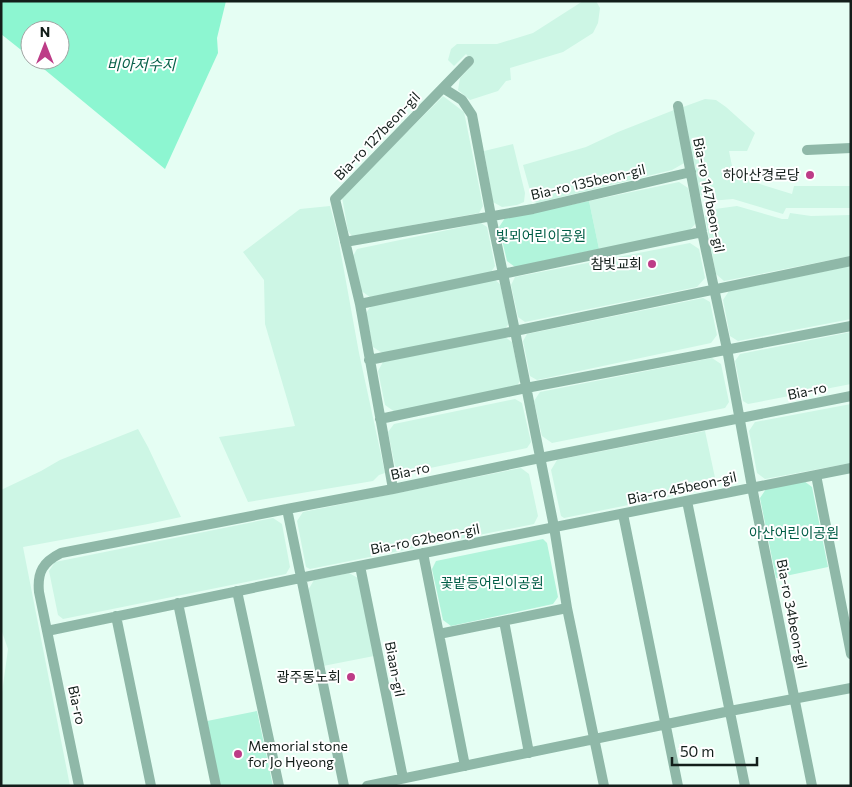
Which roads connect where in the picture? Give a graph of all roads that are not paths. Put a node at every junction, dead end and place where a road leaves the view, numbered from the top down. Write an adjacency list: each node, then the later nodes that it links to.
1 (470, 60): 2 (street, Bia-ro 127beon-gil)
2 (443, 88): 7 (street); 9 (street, Bia-ro 127beon-gil)
3 (678, 106): 6 (street, Bia-ro 147beon-gil)
4 (851, 148): 5 (street)
5 (807, 150)
6 (691, 172): 7 (street, Bia-ro 135beon-gil); 8 (street, Bia-ro 147beon-gil)
7 (491, 216): 9 (street); 11 (street)
8 (702, 232): 11 (street); 12 (street, Bia-ro 147beon-gil)
9 (345, 242): 13 (street, Bia-ro 127beon-gil)
10 (851, 261): 12 (street)
11 (503, 273): 13 (street); 15 (street)
12 (714, 290): 15 (street); 16 (street, Bia-ro 147beon-gil)
13 (360, 304): 17 (street, Bia-ro 127beon-gil)
14 (851, 326): 16 (street)
15 (515, 331): 17 (street); 18 (street)
16 (727, 349): 18 (street); 21 (street, Bia-ro 147beon-gil)
17 (369, 360): 20 (street, Bia-ro 127beon-gil)
18 (526, 388): 20 (street); 22 (street)
19 (851, 396): 21 (street, Bia-ro)
20 (380, 418): 26 (street, Bia-ro 127beon-gil)
21 (740, 419): 22 (street, Bia-ro); 25 (street, Bia-ro 34beon-gil)
22 (540, 458): 26 (street, Bia-ro); 30 (street)
23 (851, 468): 24 (street)
24 (816, 475): 25 (street, Bia-ro 45beon-gil); 41 (street)
25 (752, 488): 27 (street, Bia-ro 45beon-gil); 43 (street, Bia-ro 34beon-gil)
26 (393, 489): 28 (street, Bia-ro)
27 (687, 500): 29 (street, Bia-ro 45beon-gil); 44 (street)
28 (287, 509): 33 (street); 39 (street, Bia-ro)
29 (623, 514): 30 (street, Bia-ro 45beon-gil); 45 (street)
30 (554, 527): 31 (street, Bia-ro 62beon-gil); 36 (street)
31 (423, 553): 32 (street, Bia-ro 62beon-gil); 40 (street)
32 (360, 566): 33 (street, Bia-ro 62beon-gil); 49 (street, Biaan-gil)
33 (301, 578): 34 (street); 54 (street)
34 (237, 591): 35 (street); 53 (street)
35 (178, 603): 37 (street); 52 (street)
36 (568, 608): 38 (street); 46 (street)
37 (116, 616): 39 (street); 51 (street)
38 (504, 621): 40 (street); 47 (street)
39 (47, 630): 50 (street, Bia-ro)
40 (439, 634): 48 (street)
41 (851, 654)
42 (851, 688): 43 (street)
43 (795, 699): 44 (street); 59 (street, Bia-ro 34beon-gil)
44 (730, 711): 45 (street); 58 (street)
45 (666, 724): 46 (street); 57 (street)
46 (594, 740): 47 (street); 56 (street)
47 (528, 753): 48 (street)
48 (465, 766): 49 (street)
49 (403, 778): 55 (street)
50 (80, 786)
51 (151, 786)
52 (216, 786)
53 (279, 786)
54 (344, 786)
55 (367, 786)
56 (604, 786)
57 (678, 786)
58 (745, 786)
59 (812, 786)

